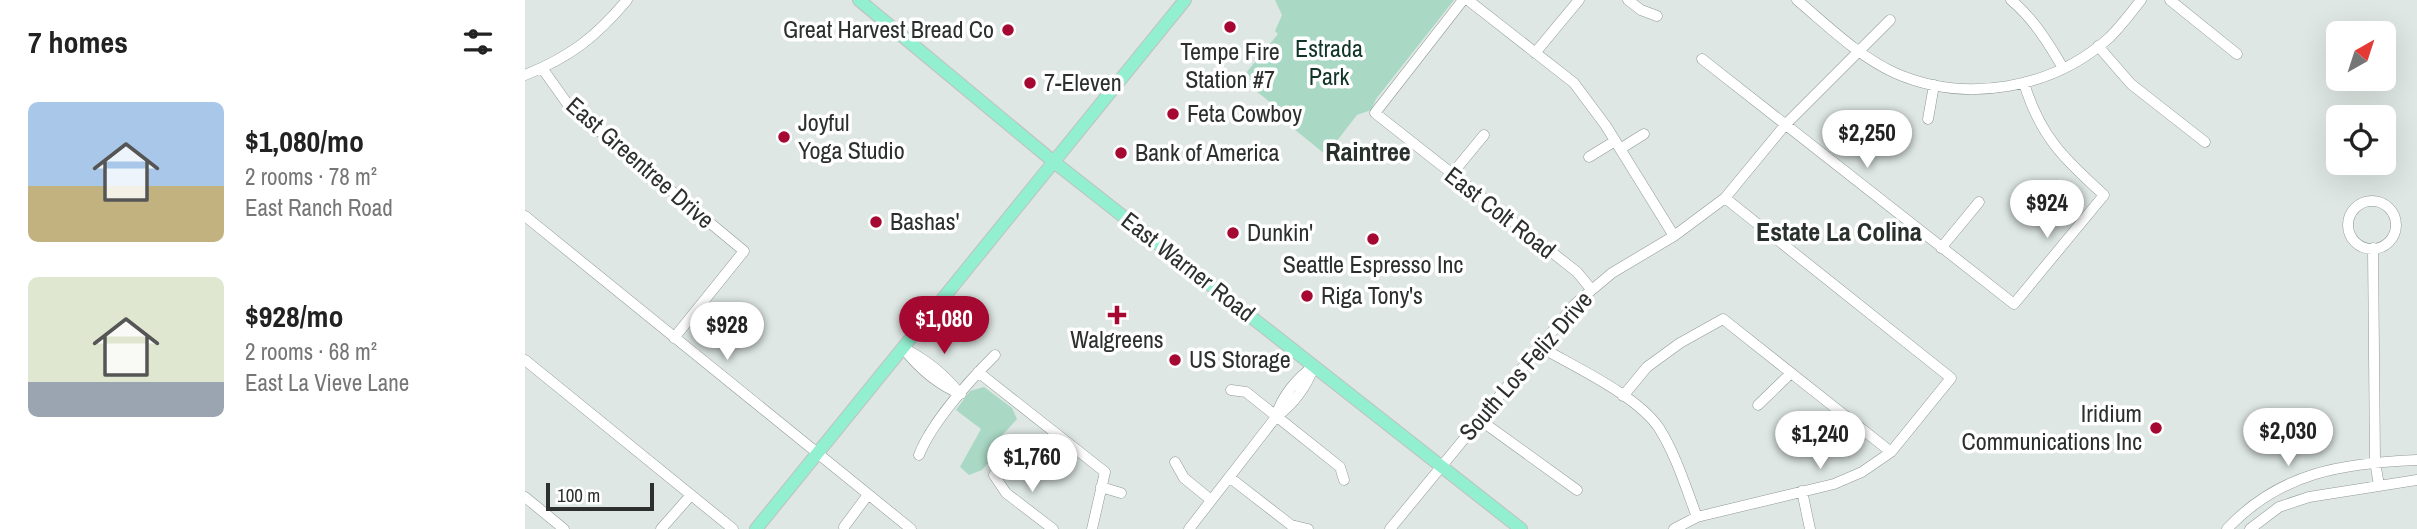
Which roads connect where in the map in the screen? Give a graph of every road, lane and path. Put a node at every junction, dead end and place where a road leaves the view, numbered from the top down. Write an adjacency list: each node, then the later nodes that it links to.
1 (627, 0): 18 (street)
2 (859, 0): 30 (main road, East Warner Road)
3 (1185, 0): 30 (main road)
4 (1465, 0): 15 (street); 31 (street, East Colt Road)
5 (1579, 0): 15 (street)
6 (1629, 0): 11 (street)
7 (1797, 0): 14 (street)
8 (2011, 0): 19 (street)
9 (2141, 0): 13 (street)
10 (2170, 0): 16 (street)
11 (1657, 16)
12 (1890, 20): 14 (street, South Los Feliz Drive)
13 (2098, 46): 19 (street); 27 (street)
14 (1858, 50): 22 (street); 24 (street, South Los Feliz Drive)
15 (1535, 53): 28 (street)
16 (2237, 54)
17 (1702, 58): 24 (street)
18 (542, 68): 20 (street); 39 (street, East Greentree Drive)
19 (2063, 68): 21 (street)
20 (525, 75)
21 (2024, 83): 22 (street); 36 (street)
22 (1934, 85): 23 (street)
23 (1928, 119)
24 (1784, 125): 32 (street, South Los Feliz Drive); 36 (street)
25 (1644, 134): 28 (street)
26 (1484, 135): 31 (street)
27 (2204, 142)
28 (1618, 145): 29 (street); 35 (street)
29 (1589, 157)
30 (1054, 162): 41 (main road); 44 (main road, East Warner Road)
31 (1451, 174): 38 (street, East Colt Road)
32 (1725, 198): 35 (street, South Los Feliz Drive); 53 (street)
33 (1979, 202): 36 (street)
34 (525, 216): 39 (street)
35 (1674, 236): 38 (street, South Los Feliz Drive)
36 (1941, 248)
37 (2373, 248): 37 (street); 57 (street)
38 (1591, 289): 40 (street, South Los Feliz Drive)
39 (674, 338): 54 (street)
40 (1539, 346): 49 (street); 52 (street, South Los Feliz Drive)
41 (903, 348): 48 (street); 54 (main road)
42 (995, 355): 45 (street)
43 (525, 360): 69 (street)
44 (1314, 366): 51 (street); 59 (main road, East Warner Road)
45 (978, 372): 48 (street); 65 (street)
46 (1791, 373): 49 (street); 50 (street); 53 (street)
47 (1231, 390): 51 (street)
48 (961, 394): 55 (street)
49 (1623, 396): 73 (street)
50 (1758, 405)
51 (1276, 417): 61 (street); 62 (street)
52 (1480, 420): 59 (street, South Los Feliz Drive); 66 (street)
53 (1891, 452): 67 (street)
54 (816, 455): 70 (street); 78 (main road)
55 (919, 455)
56 (2417, 460): 57 (street)
57 (2375, 461): 64 (street); 88 (street)
58 (1175, 462): 72 (street)
59 (1441, 467): 84 (street, South Los Feliz Drive); 85 (main road, East Warner Road)
60 (994, 475): 80 (street)
61 (1229, 477): 72 (street); 83 (street)
62 (1344, 480)
63 (2417, 480): 64 (street)
64 (2379, 486): 89 (street)
65 (1101, 487): 68 (street); 81 (street)
66 (1577, 490)
67 (1802, 491): 73 (street); 87 (street)
68 (1121, 494)
69 (691, 495): 76 (street); 77 (street)
70 (867, 496): 74 (street); 79 (street)
71 (525, 497): 75 (street)
72 (1211, 499): 82 (street)
73 (1697, 517): 86 (street)
74 (843, 527)
75 (564, 529)
76 (661, 529)
77 (733, 529)
78 (756, 529)
79 (911, 529)
80 (1053, 529)
81 (1092, 529)
82 (1189, 529)
83 (1308, 529)
84 (1390, 529)
85 (1521, 529)
86 (1674, 529)
87 (1810, 529)
88 (2227, 529)
89 (2250, 529)

